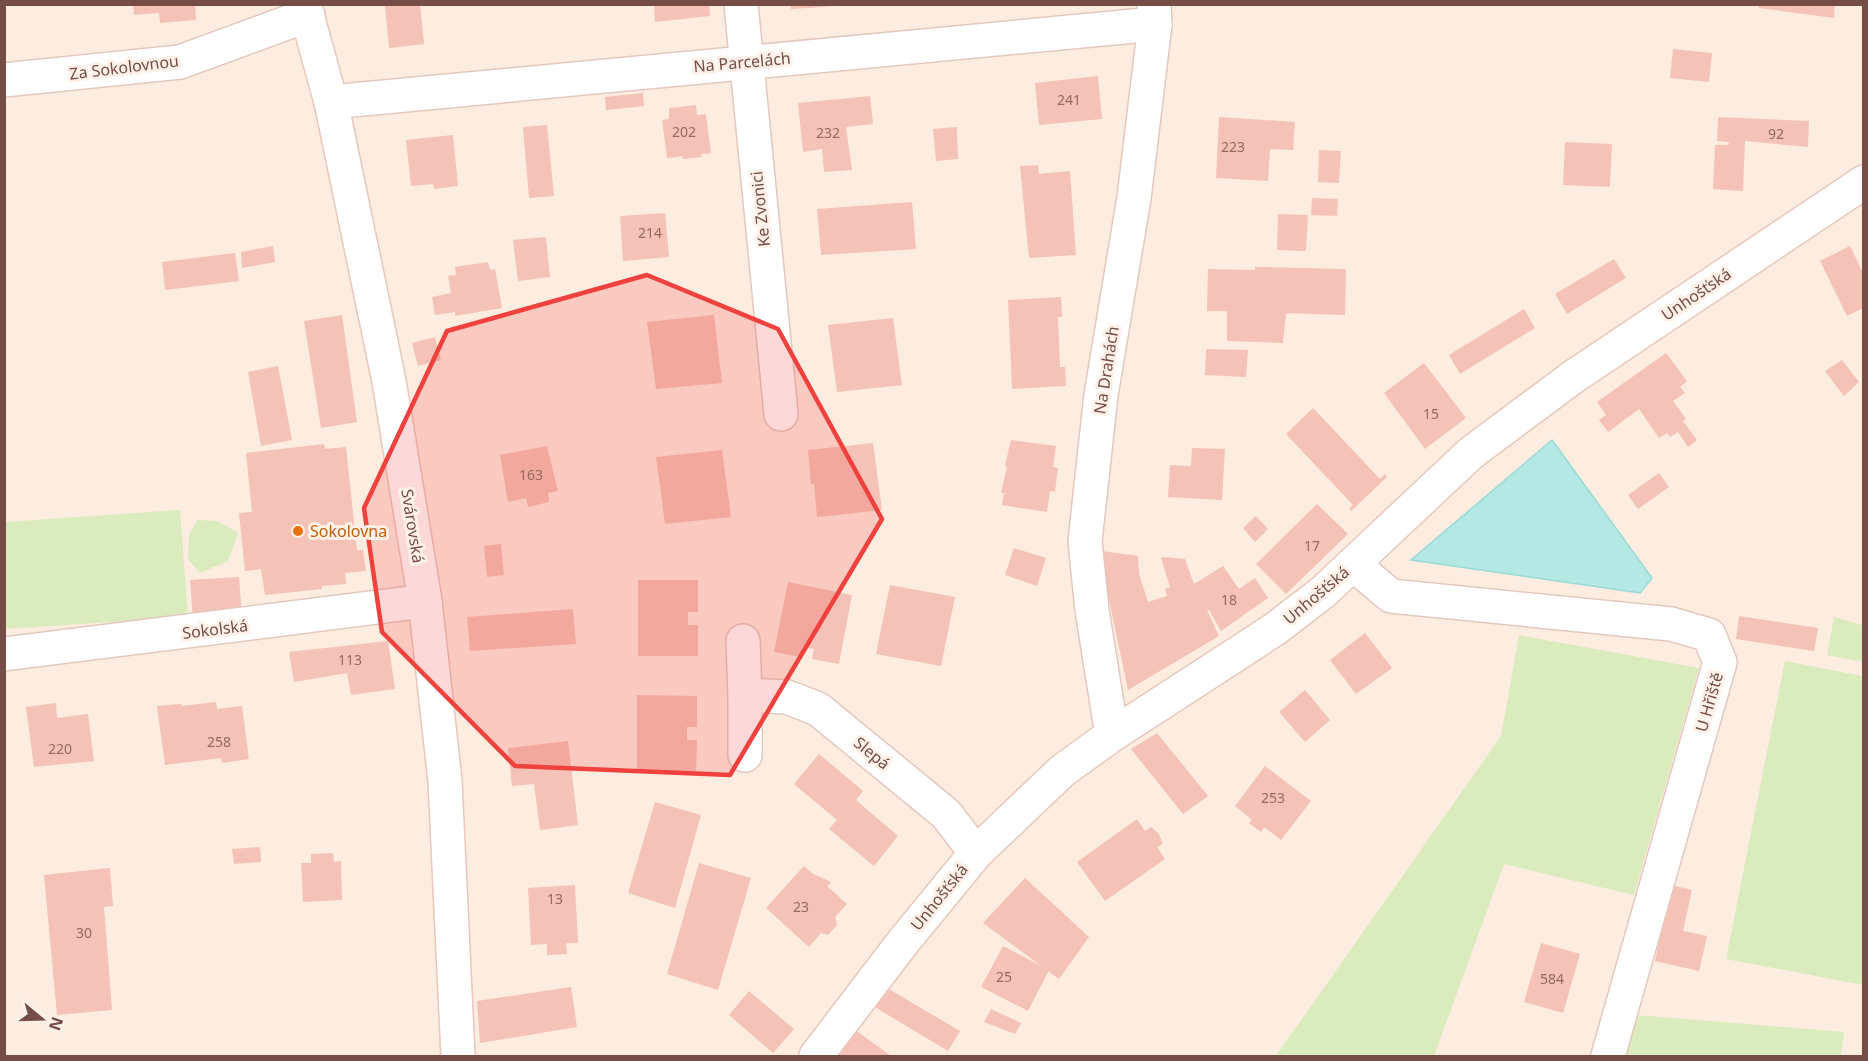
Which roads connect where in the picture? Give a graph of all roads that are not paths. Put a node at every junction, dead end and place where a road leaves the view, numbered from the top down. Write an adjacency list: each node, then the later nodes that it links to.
1 (741, 4): 4 (street, Ke Zvonici)
2 (306, 10): 5 (street, Za Sokolovnou); 6 (street, Svárovská)
3 (1154, 14): 4 (street, Na Parcelách); 14 (street, Na Drahách)
4 (745, 62): 6 (street, Na Parcelách); 8 (street, Ke Zvonici)
5 (4, 80)
6 (331, 102): 10 (street, Svárovská)
7 (1863, 182): 9 (street, Unhošťská)
8 (780, 414)
9 (1353, 564): 14 (street, Unhošťská); 19 (street, U Hřiště)
10 (425, 601): 12 (street, Sokolská); 17 (street, Svárovská)
11 (742, 641): 13 (street)
12 (4, 654)
13 (745, 695): 15 (street); 16 (street, Slepá)
14 (1112, 735): 16 (street, Unhošťská)
15 (745, 755)
16 (975, 853): 18 (street, Unhošťská)
17 (458, 1056)
18 (816, 1056)
19 (1608, 1056)

